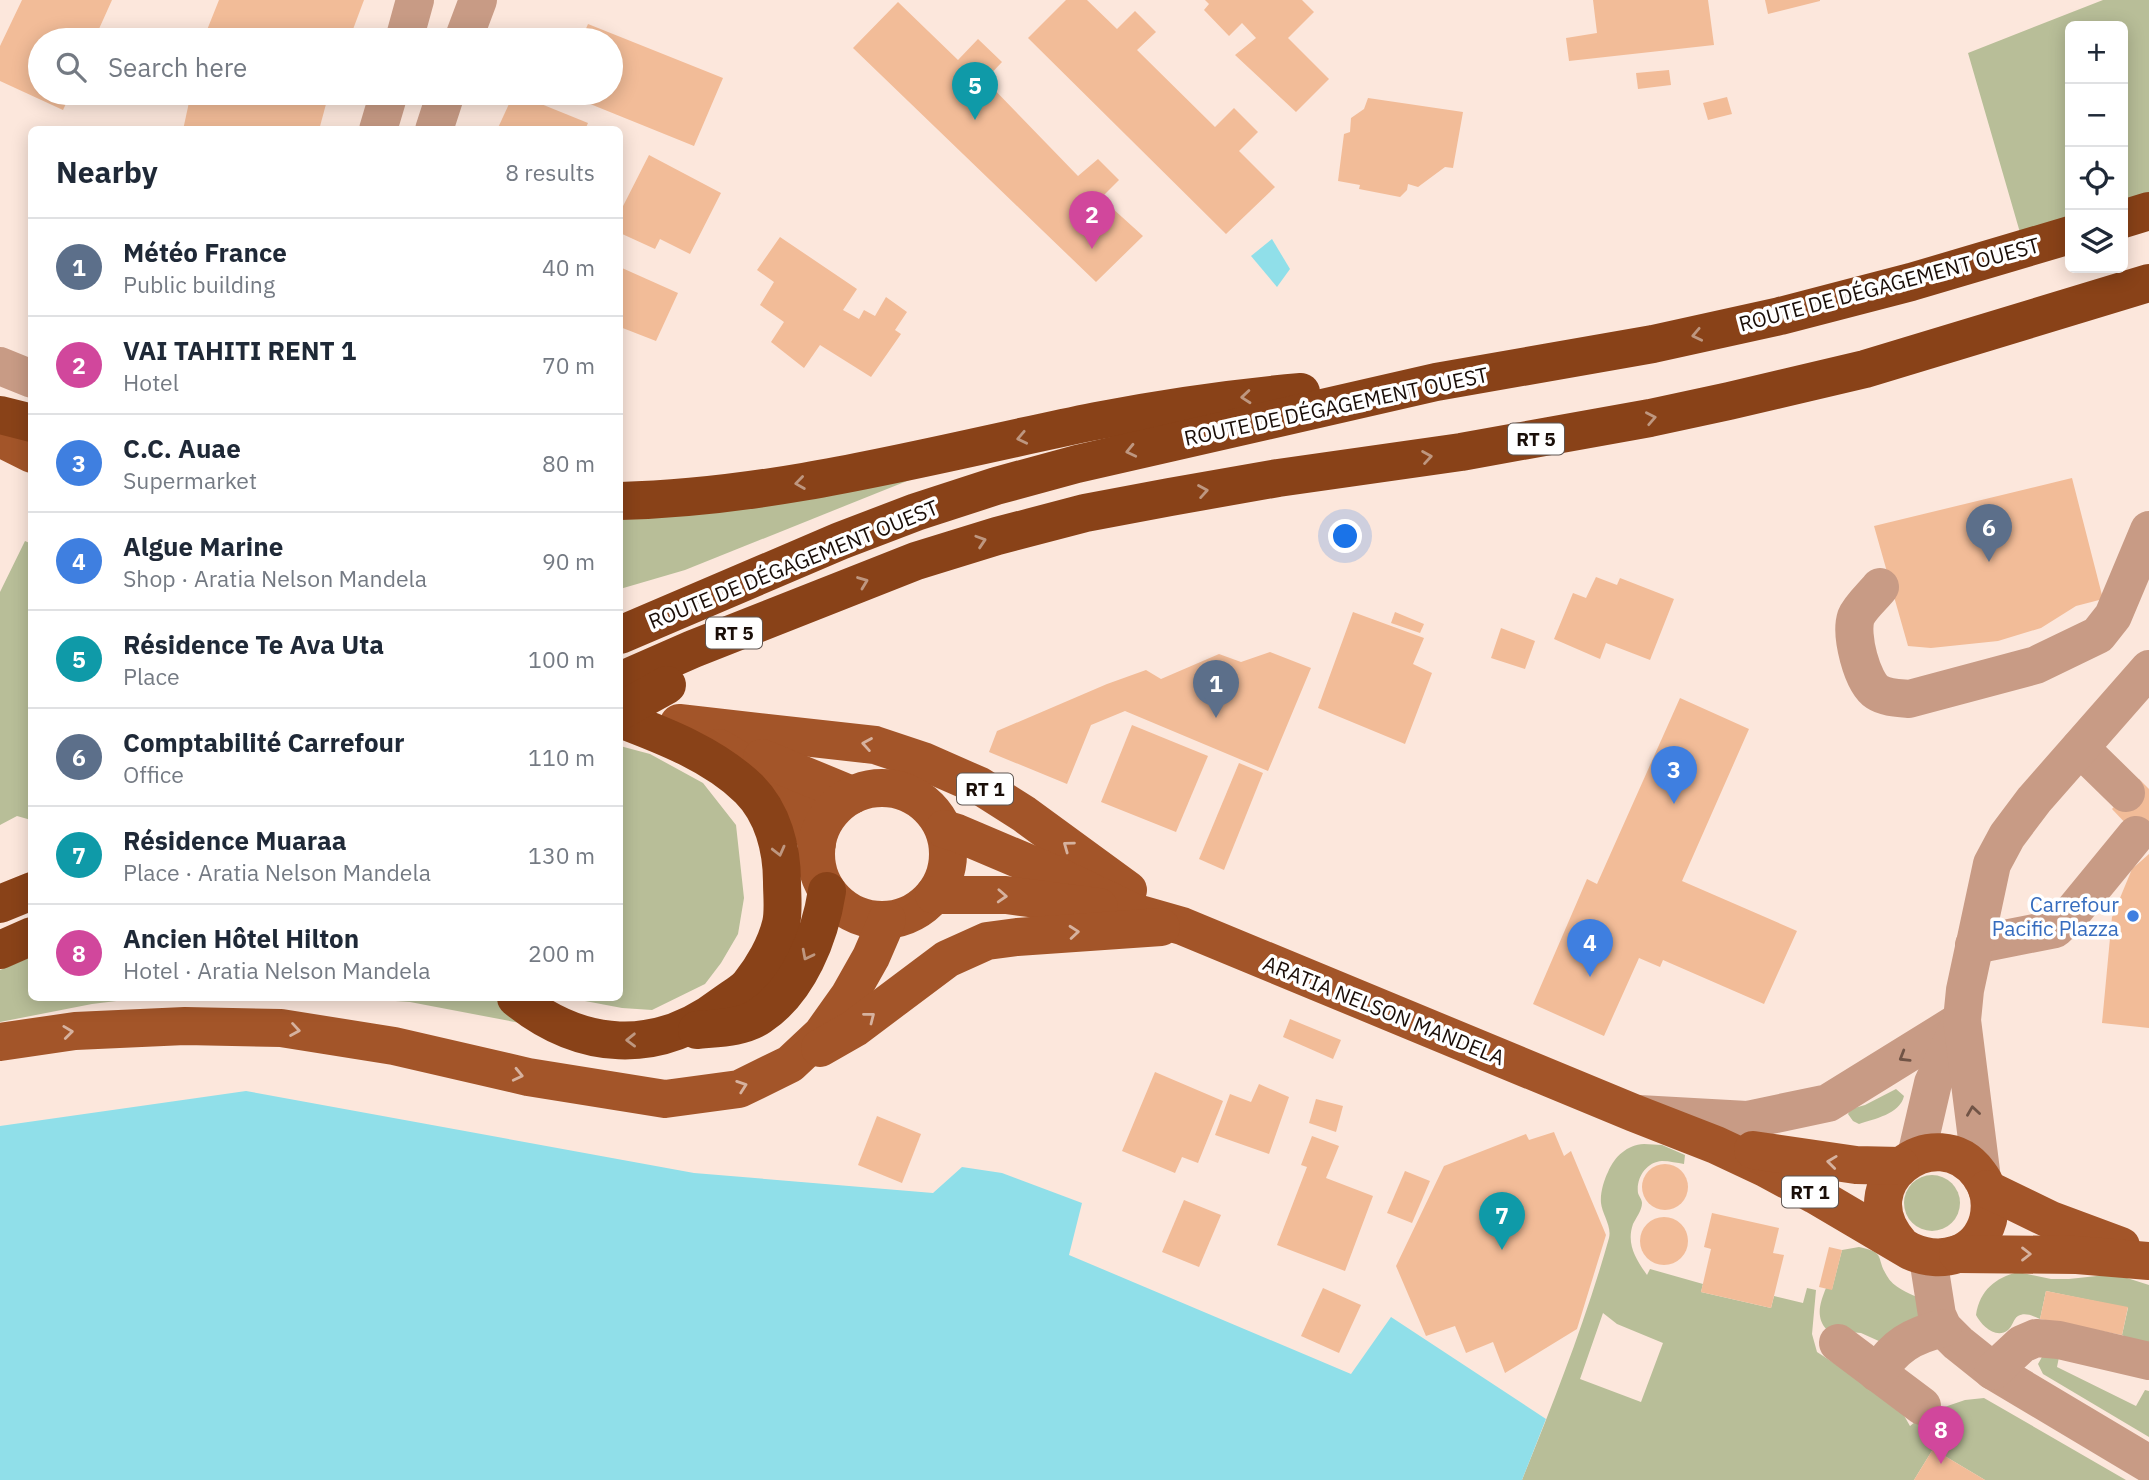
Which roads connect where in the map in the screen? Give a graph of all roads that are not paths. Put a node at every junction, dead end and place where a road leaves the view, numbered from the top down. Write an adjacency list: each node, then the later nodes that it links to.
1 (415, 0): 3 (street)
2 (478, 0): 4 (street)
3 (407, 28)
4 (468, 28)
5 (386, 105): 7 (street)
6 (442, 105): 8 (street)
7 (380, 126)
8 (435, 126)
9 (2149, 211): 10 (highway)
10 (2128, 217)
11 (2065, 236): 15 (highway, ROUTE DE DÉGAGEMENT OUEST / RT 5, one-way to 15)
12 (2146, 285): 21 (highway, ROUTE DE DÉGAGEMENT OUEST / RT 5, one-way to 12)
13 (0, 366): 14 (street)
14 (28, 377)
15 (1436, 382): 16 (highway, one-way to 16); 19 (highway, ROUTE DE DÉGAGEMENT OUEST / RT 5, one-way to 19)
16 (623, 501)
17 (2149, 530): 18 (street)
18 (1880, 587)
19 (623, 634)
20 (2148, 672): 27 (street)
21 (663, 675): 22 (highway, ROUTE DE DÉGAGEMENT OUEST); 24 (highway, bridge)
22 (623, 681)
23 (623, 701): 26 (main road, RT 1)
24 (623, 708)
25 (623, 720): 46 (highway, one-way to 46)
26 (679, 723): 29 (main road, RT 1); 32 (main road, RT 1); 43 (main road, RT 1, one-way to 26)
27 (2080, 748): 28 (street); 41 (street)
28 (2126, 793)
29 (852, 795): 30 (main road, RT 1); 32 (main road)
30 (944, 829): 35 (main road, RT 1); 37 (main road, ARATIA NELSON MANDELA / RT 1)
31 (2136, 835): 41 (street)
32 (817, 843): 33 (main road, RT 1)
33 (827, 891): 38 (main road); 46 (highway, one-way to 46)
34 (28, 893): 36 (highway)
35 (934, 895): 37 (main road, ARATIA NELSON MANDELA / RT 1, one-way to 37); 38 (main road)
36 (0, 904)
37 (1133, 912): 39 (main road, ARATIA NELSON MANDELA / RT 1)
38 (887, 920): 48 (main road)
39 (1177, 925): 43 (main road, ARATIA NELSON MANDELA / RT 1); 48 (main road, one-way to 39)
40 (28, 938): 42 (highway)
41 (1974, 945): 45 (street)
42 (0, 950)
43 (1252, 955): 49 (main road, ARATIA NELSON MANDELA / RT 1)
44 (520, 1001): 46 (highway, one-way to 44)
45 (1962, 1020): 49 (street, one-way to 49); 51 (street); 52 (street, one-way to 45)
46 (674, 1033)
47 (0, 1042): 48 (main road, one-way to 48)
48 (790, 1064)
49 (1634, 1113): 50 (main road, RT 1)
50 (1716, 1145): 51 (main road, RT 1, one-way to 50); 53 (main road, RT 1)
51 (1908, 1161): 52 (main road, RT 1); 53 (main road)
52 (1985, 1184): 53 (main road); 54 (main road, RT 1)
53 (1929, 1252): 54 (main road, RT 1, one-way to 54); 55 (street)
54 (2149, 1259)
55 (1943, 1328): 58 (street); 59 (street)
56 (1838, 1343): 59 (street)
57 (2149, 1361): 58 (street)
58 (1993, 1371): 61 (street)
59 (1877, 1373): 60 (street)
60 (1922, 1406)
61 (2149, 1464)

